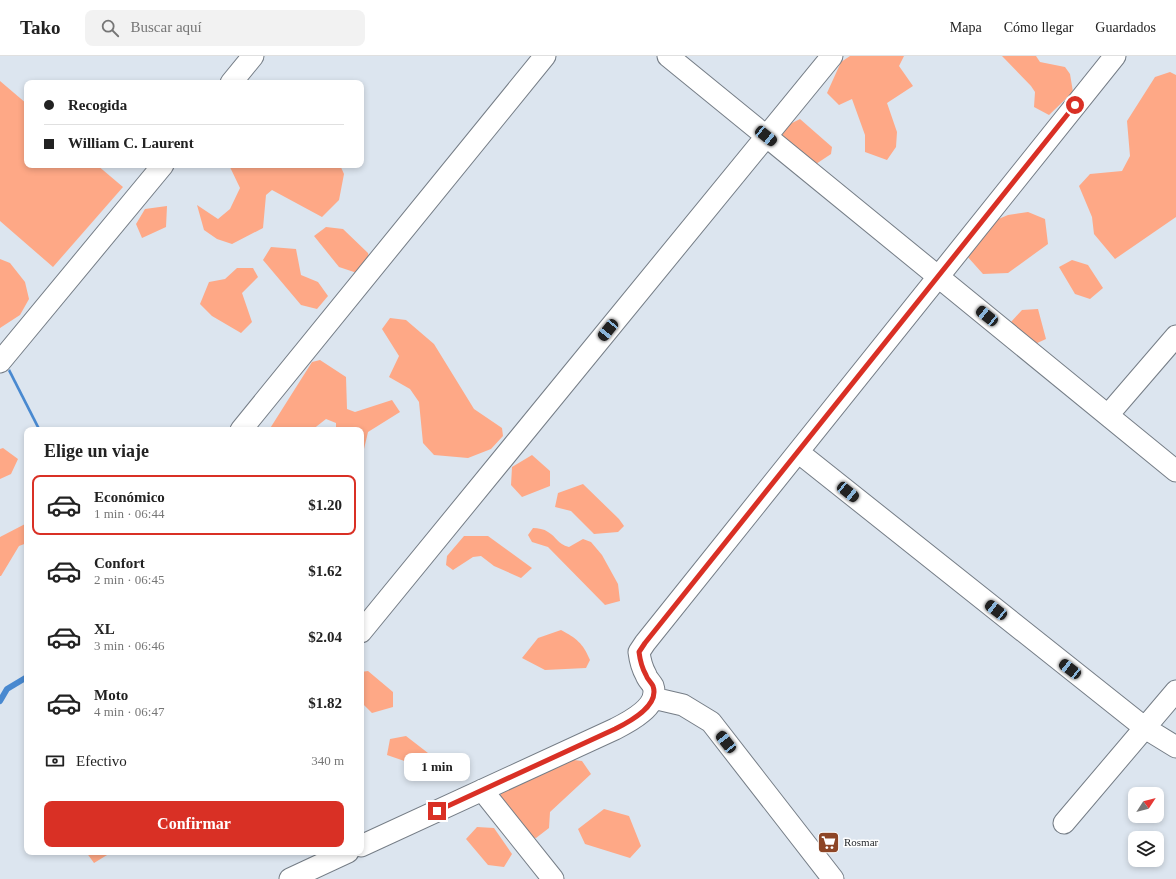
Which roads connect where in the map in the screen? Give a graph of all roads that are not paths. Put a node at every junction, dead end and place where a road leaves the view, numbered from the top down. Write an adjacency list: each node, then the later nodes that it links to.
1 (253, 56): 6 (street)
2 (545, 56): 13 (street)
3 (668, 56): 7 (street)
4 (832, 56): 7 (street)
5 (1115, 56): 9 (street)
6 (233, 80)
7 (766, 136): 9 (street); 16 (street)
8 (161, 168): 11 (street)
9 (938, 277): 12 (street); 14 (street)
10 (1176, 336): 12 (street)
11 (0, 362)
12 (1108, 415): 15 (street)
13 (243, 427)
14 (798, 452): 18 (street); 19 (street)
15 (1176, 471)
16 (364, 628)
17 (1176, 691): 19 (street)
18 (653, 698): 21 (street); 27 (street)
19 (1145, 728): 20 (street); 22 (street)
20 (1176, 747)
21 (482, 790): 23 (street); 26 (street)
22 (1064, 823)
23 (364, 845)
24 (342, 855): 25 (street)
25 (290, 879)
26 (553, 879)
27 (833, 879)

